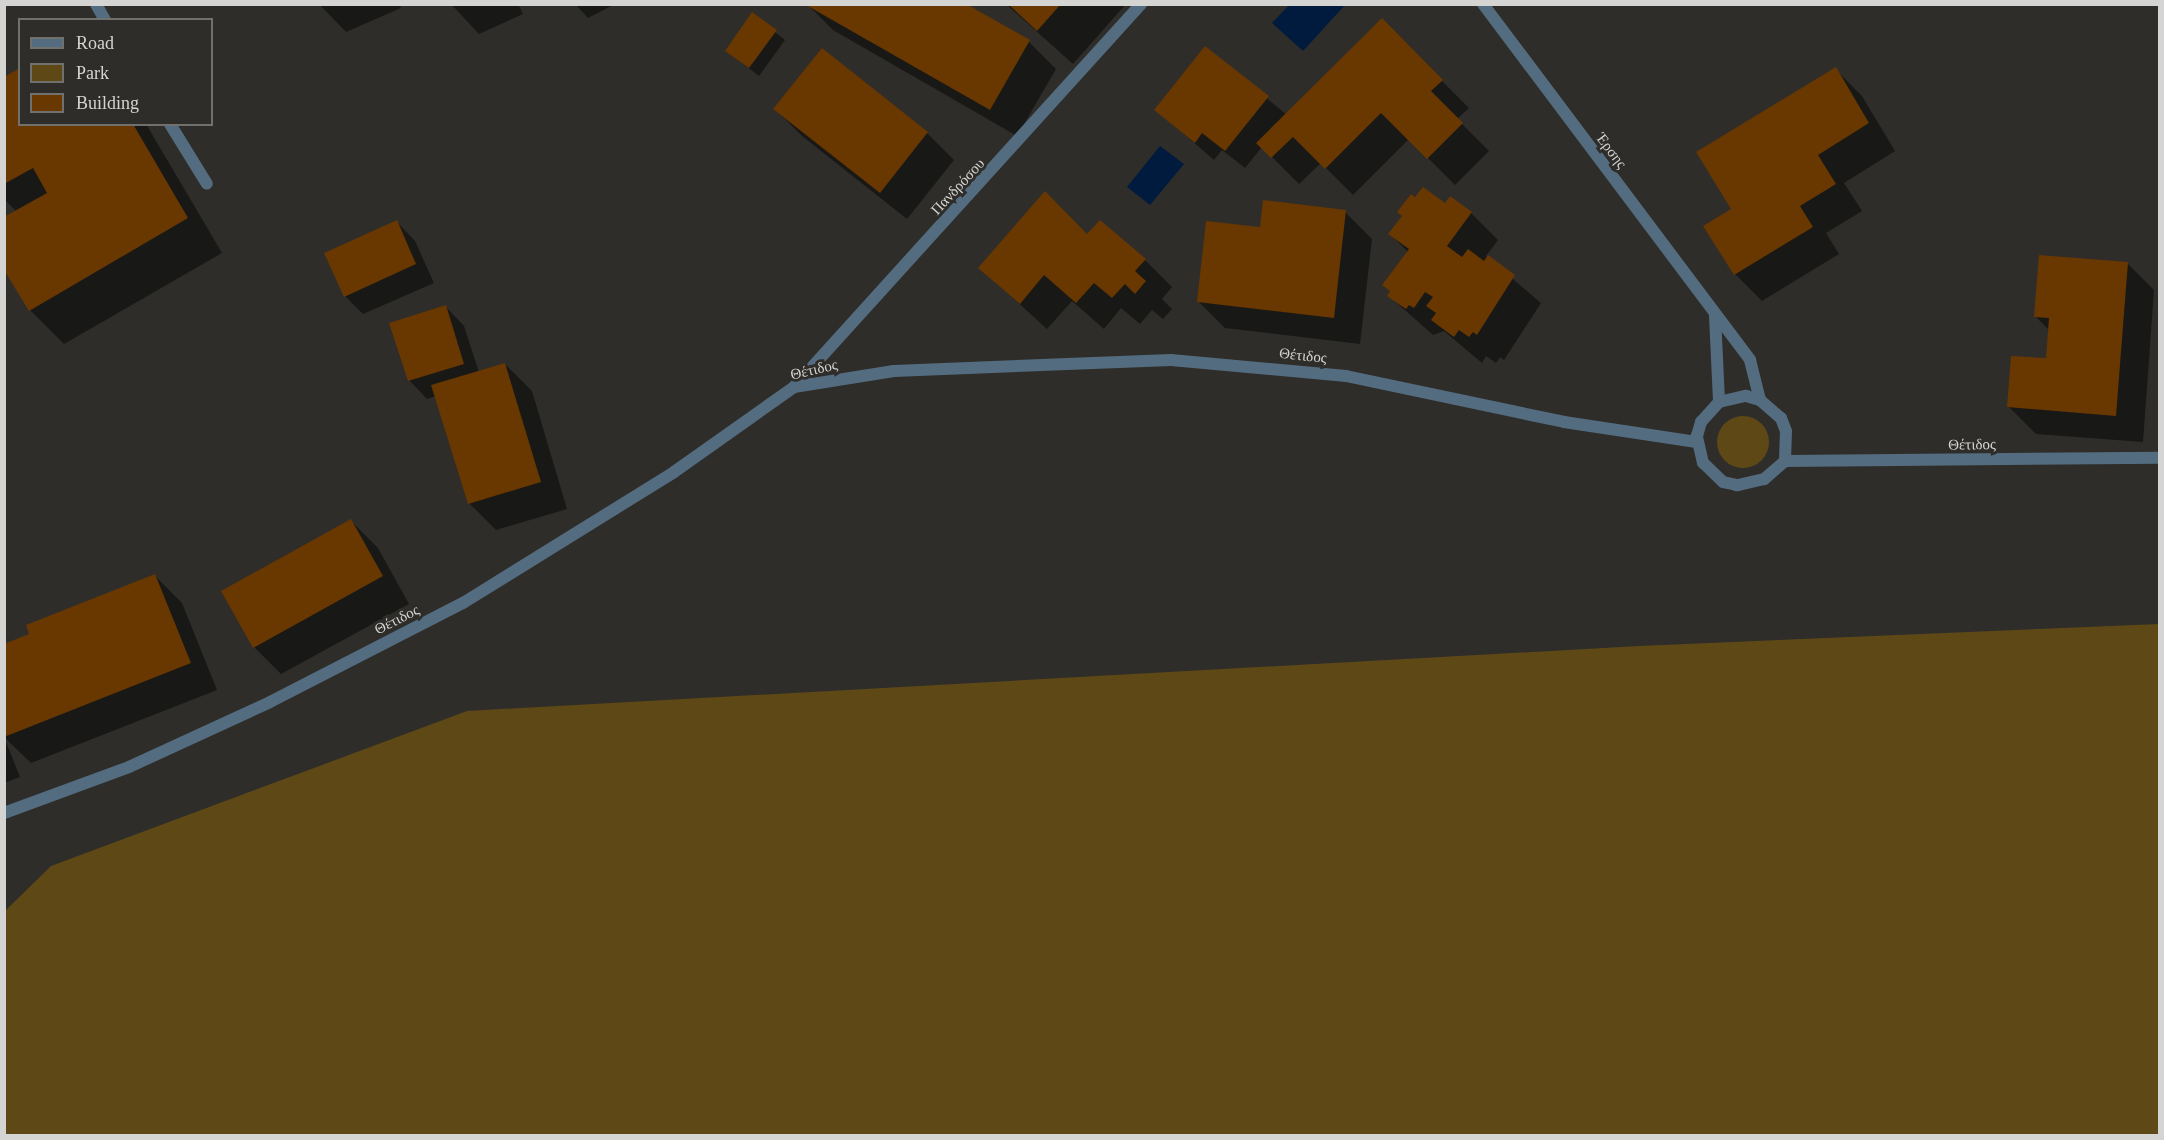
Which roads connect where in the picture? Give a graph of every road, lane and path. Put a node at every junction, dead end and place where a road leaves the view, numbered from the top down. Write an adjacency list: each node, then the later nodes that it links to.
1 (96, 4): 4 (street)
2 (1141, 4): 8 (street, Πανδρόσου)
3 (1483, 4): 7 (street, Έρσης)
4 (104, 18)
5 (171, 126): 6 (street)
6 (207, 184)
7 (1715, 316): 9 (street, Έρσης); 10 (street)
8 (794, 387): 11 (street, Θέτιδος); 14 (street, Θέτιδος)
9 (1760, 400): 10 (street); 13 (street)
10 (1719, 402): 11 (street)
11 (1697, 442): 13 (street)
12 (2160, 459): 13 (street, Θέτιδος)
13 (1785, 461)
14 (4, 813)

